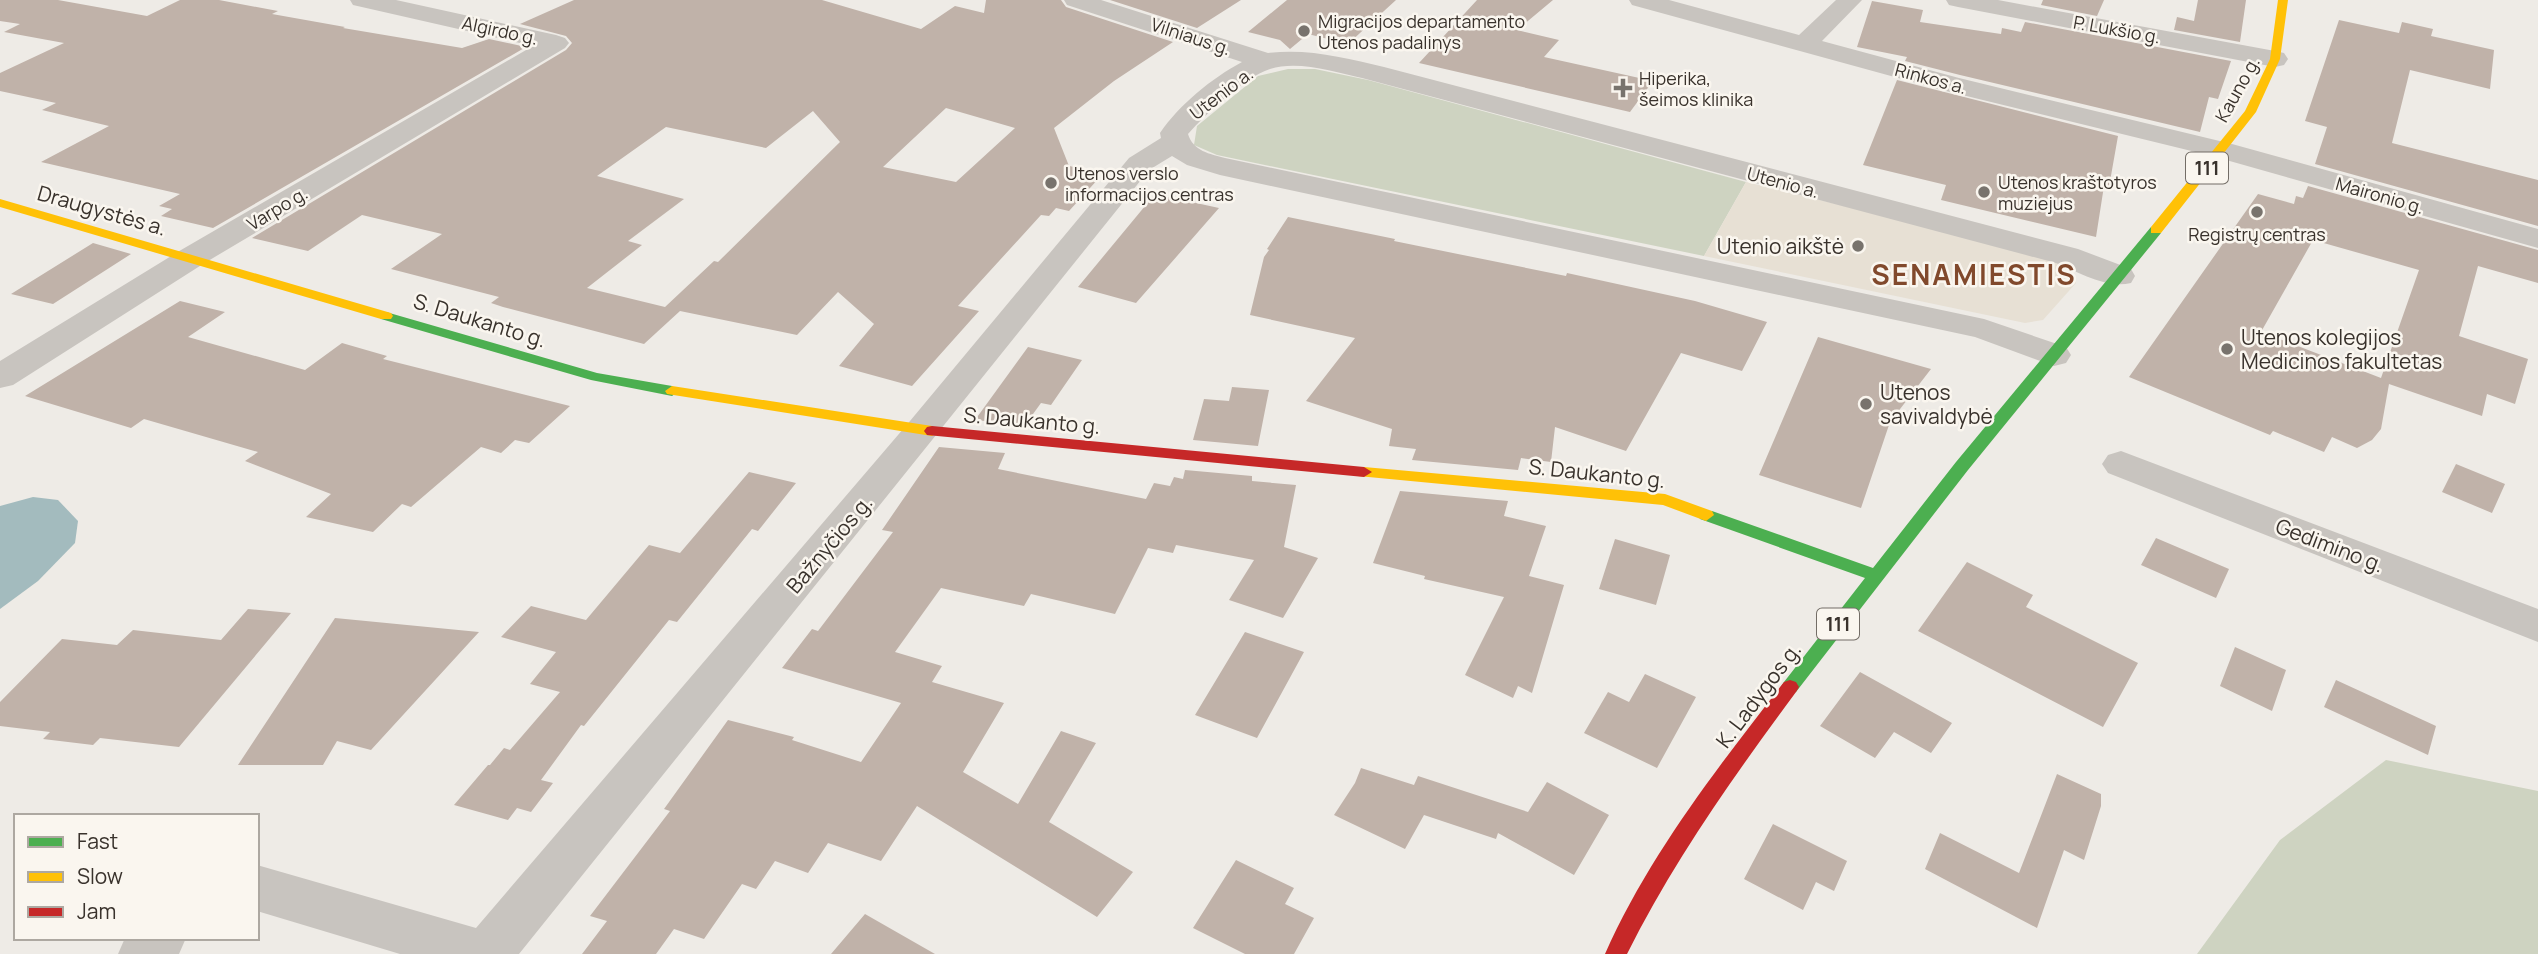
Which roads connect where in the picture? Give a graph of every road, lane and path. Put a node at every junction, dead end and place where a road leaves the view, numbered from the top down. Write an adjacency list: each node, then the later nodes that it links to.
1 (362, 0): 7 (street, Algirdo g.)
2 (1076, 0): 10 (street, Vilniaus g.)
3 (1850, 0): 8 (street)
4 (1958, 0): 9 (street, P. Lukšio g.)
5 (2283, 0): 9 (street, Kauno g. / 111)
6 (1659, 2): 8 (street, Rinkos a.)
7 (556, 43): 15 (street, Varpo g.)
8 (1804, 44): 12 (street, Rinkos a.)
9 (2275, 59): 12 (street, Kauno g. / 111)
10 (1266, 61): 11 (street, Utenio a.); 16 (street, Utenio a.)
11 (1175, 142): 18 (street, Utenio a.); 20 (street, Bažnyčios g.)
12 (2222, 150): 14 (street, Maironio g.); 16 (street, Kauno g. / 111)
13 (0, 203): 15 (street, Draugystės a.)
14 (2538, 239)
15 (192, 257): 19 (street, Varpo g.); 20 (street, S. Daukanto g.)
16 (2119, 276): 17 (street, Kauno g. / 111)
17 (2088, 313): 18 (street, K. Ladygos g. / 111)
18 (2054, 355): 22 (street, K. Ladygos g. / 111)
19 (0, 377)
20 (923, 430): 22 (street, S. Daukanto g.); 28 (street, Bažnyčios g.)
21 (2121, 464): 23 (street, Gedimino g.)
22 (1875, 575): 29 (street, K. Ladygos g. / 111)
23 (2538, 626)
24 (259, 889): 27 (street)
25 (158, 940): 26 (street)
26 (144, 954)
27 (480, 954)
28 (487, 954)
29 (1616, 954)

